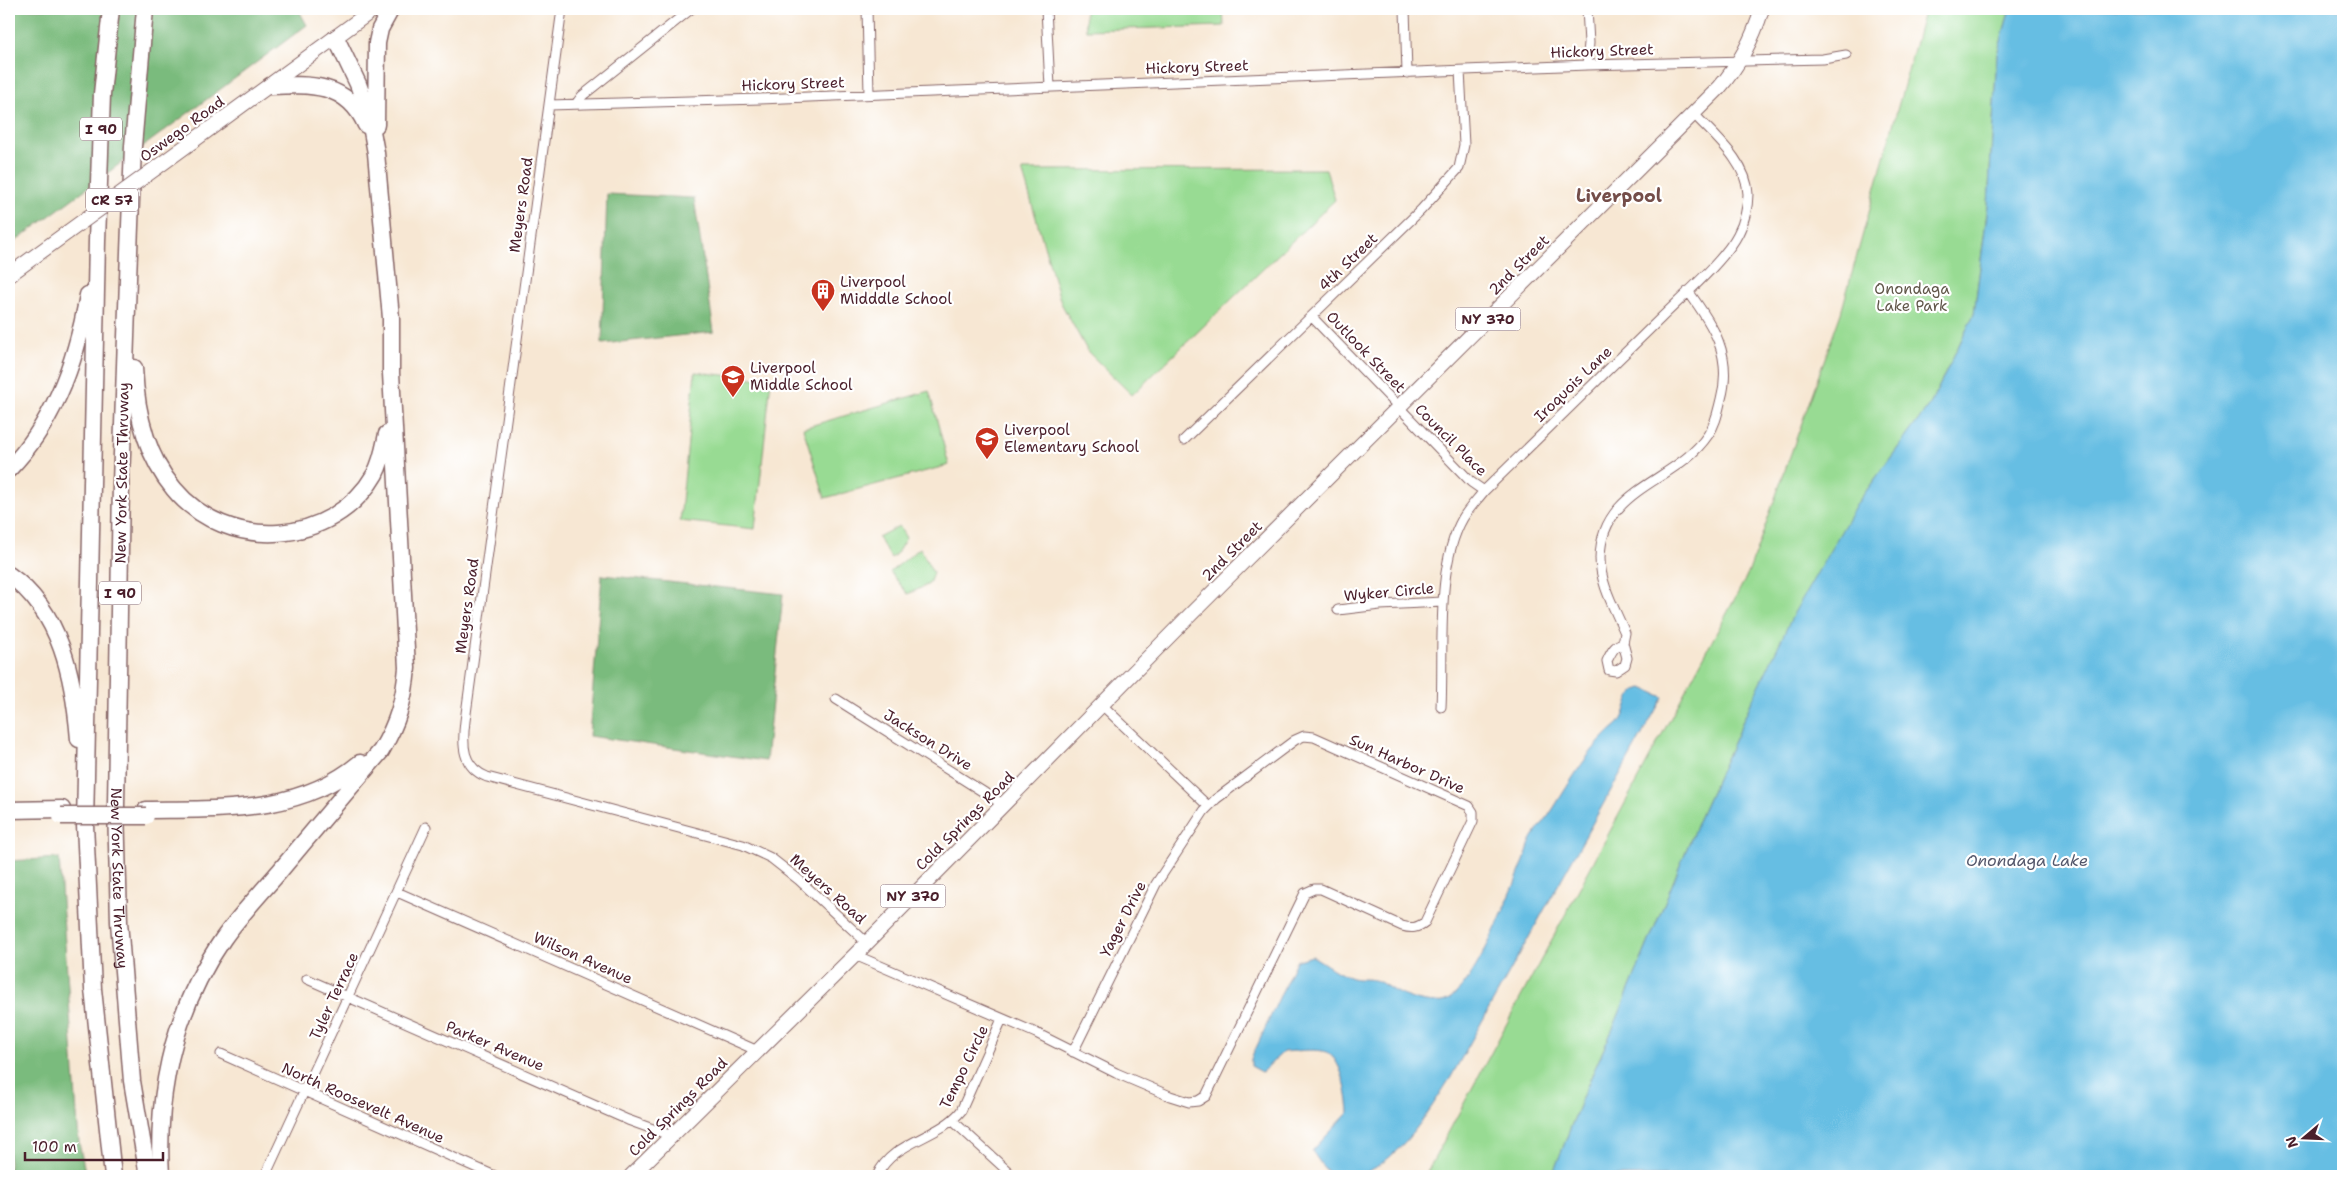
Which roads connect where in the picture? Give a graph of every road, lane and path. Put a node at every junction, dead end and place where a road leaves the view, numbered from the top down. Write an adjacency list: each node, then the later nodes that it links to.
1 (111, 9): 25 (highway, New York State Thruway / I 90)
2 (145, 9): 28 (highway, New York State Thruway / I 90)
3 (374, 9): 12 (main road, Oswego Road / CR 57)
4 (391, 9): 24 (highway)
5 (562, 9): 22 (street, Meyers Road)
6 (691, 9): 21 (street)
7 (867, 9): 20 (street)
8 (1046, 9): 19 (street)
9 (1405, 9): 17 (street)
10 (1587, 9): 15 (street)
11 (1762, 9): 14 (main road, 2nd Street / NY 370)
12 (336, 38): 18 (main road, Oswego Road / CR 57); 24 (highway)
13 (1846, 55): 14 (street, Hickory Street)
14 (1741, 60): 15 (street, Hickory Street); 23 (main road, 2nd Street / NY 370)
15 (1587, 65): 16 (street, Hickory Street)
16 (1460, 71): 17 (street, Hickory Street); 30 (street, 4th Street)
17 (1407, 73): 19 (street, Hickory Street)
18 (270, 86): 24 (highway); 27 (main road, Oswego Road / CR 57, bridge)
19 (1050, 87): 20 (street, Hickory Street)
20 (869, 94): 21 (street, Hickory Street)
21 (576, 104): 22 (street, Hickory Street)
22 (549, 105): 54 (street, Meyers Road)
23 (1694, 114): 29 (street, Iroquois Lane); 31 (main road, 2nd Street / NY 370)
24 (376, 153): 26 (highway)
25 (97, 240): 34 (highway); 45 (highway, New York State Thruway / I 90)
26 (386, 259): 32 (highway); 44 (highway)
27 (9, 275)
28 (128, 279): 32 (highway); 66 (highway, New York State Thruway / I 90)
29 (1688, 291): 35 (street, Iroquois Lane); 40 (street)
30 (1312, 317): 31 (street, Outlook Street); 33 (street, 4th Street)
31 (1399, 407): 35 (street, Council Place); 39 (main road, 2nd Street / NY 370)
32 (387, 434): 50 (highway)
33 (1184, 440)
34 (9, 469)
35 (1484, 491): 37 (street, Iroquois Lane)
36 (9, 575): 45 (highway)
37 (1443, 602): 38 (street, Wyker Circle); 43 (street, Iroquois Lane)
38 (1338, 610)
39 (1191, 614): 42 (main road, Cold Springs Road / NY 370)
40 (1623, 643)
41 (836, 700): 46 (street, Jackson Drive)
42 (1102, 705): 46 (main road, Cold Springs Road / NY 370); 47 (street)
43 (1441, 706)
44 (363, 771): 50 (highway); 67 (highway)
45 (85, 792): 65 (highway, New York State Thruway / I 90)
46 (1004, 805): 54 (main road, Cold Springs Road / NY 370)
47 (1208, 806): 60 (street, Yager Drive); 60 (street, Sun Harbor Drive)
48 (9, 810): 49 (highway)
49 (62, 813): 50 (highway, bridge); 51 (highway)
50 (146, 813)
51 (9, 817)
52 (426, 827): 53 (street, Tyler Terrace)
53 (397, 892): 57 (street, Tyler Terrace); 59 (street, Wilson Avenue)
54 (867, 943): 55 (main road, Cold Springs Road / NY 370)
55 (855, 955): 58 (street); 59 (main road, Cold Springs Road / NY 370)
56 (307, 979): 57 (street, Parker Avenue)
57 (349, 998): 62 (street, Tyler Terrace); 64 (street, Parker Avenue)
58 (1002, 1019): 60 (street); 63 (street, Tempo Circle)
59 (758, 1050): 64 (main road, Cold Springs Road / NY 370)
60 (1073, 1052)
61 (221, 1054): 62 (street, North Roosevelt Avenue)
62 (305, 1093): 68 (street, Tyler Terrace); 69 (street, North Roosevelt Avenue)
63 (953, 1121): 71 (street, Tempo Circle); 72 (street)
64 (672, 1136): 70 (main road, Cold Springs Road / NY 370)
65 (113, 1176)
66 (148, 1176)
67 (161, 1176)
68 (265, 1176)
69 (495, 1176)
70 (631, 1176)
71 (877, 1176)
72 (1013, 1176)

